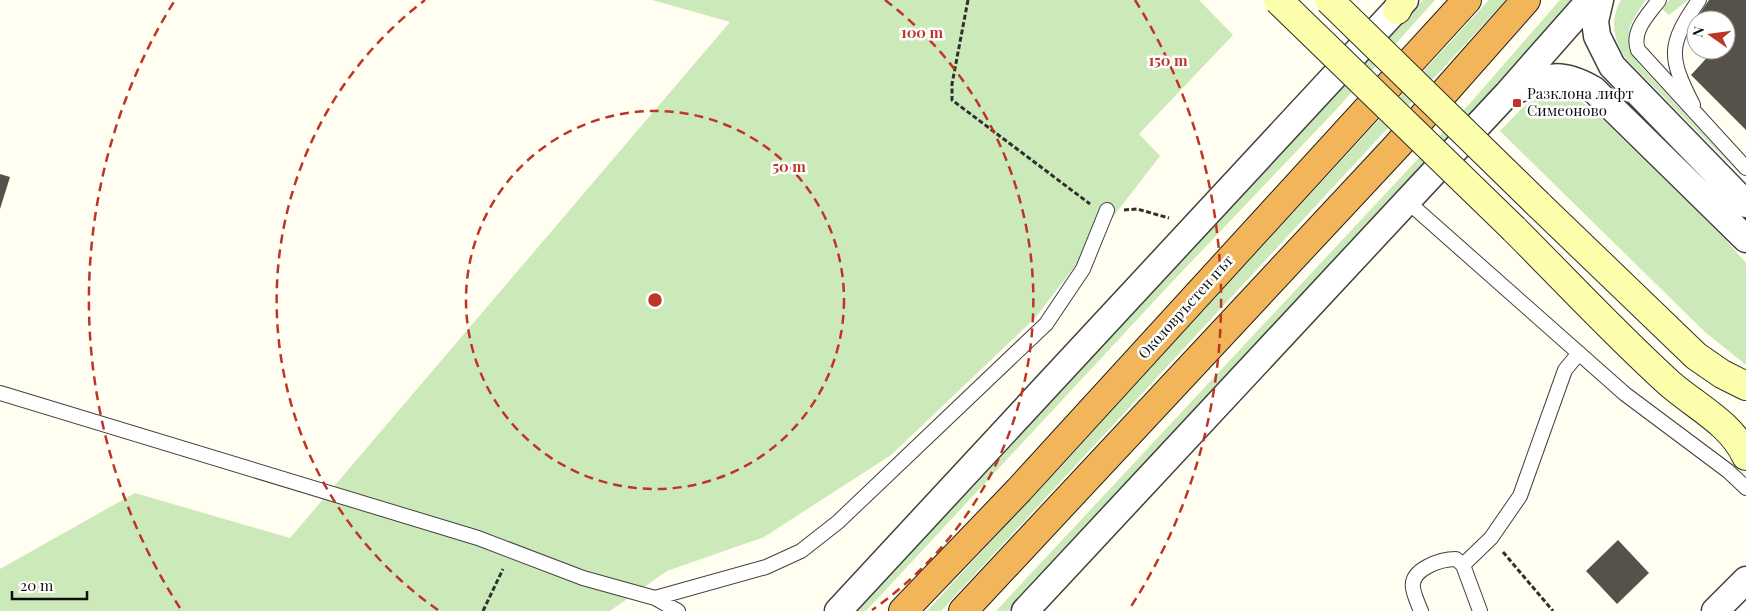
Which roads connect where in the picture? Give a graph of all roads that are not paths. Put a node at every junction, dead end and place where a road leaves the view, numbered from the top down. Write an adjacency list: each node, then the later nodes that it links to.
1 (1278, 0): 20 (main road, bridge)
2 (1328, 0): 18 (main road, bridge)
3 (1466, 0): 27 (highway, Околовръстен път)
4 (1526, 0): 28 (highway)
5 (1590, 0): 10 (street)
6 (1600, 0): 14 (street)
7 (1659, 0): 11 (lane)
8 (1699, 0): 11 (lane)
9 (1401, 3): 26 (street)
10 (1507, 94): 13 (street); 16 (street)
11 (1702, 121): 12 (lane)
12 (1746, 168)
13 (1408, 202): 17 (lane); 29 (street)
14 (1746, 204)
15 (1107, 210): 24 (lane)
16 (1746, 239)
17 (1579, 353): 21 (lane); 22 (lane)
18 (1746, 386)
19 (0, 393): 24 (lane)
20 (1746, 456)
21 (1746, 488)
22 (1463, 564): 30 (lane); 31 (lane)
23 (1746, 580): 32 (street)
24 (655, 598): 25 (lane)
25 (678, 611)
26 (838, 611)
27 (902, 611)
28 (963, 611)
29 (1025, 611)
30 (1421, 611)
31 (1480, 611)
32 (1716, 611)

